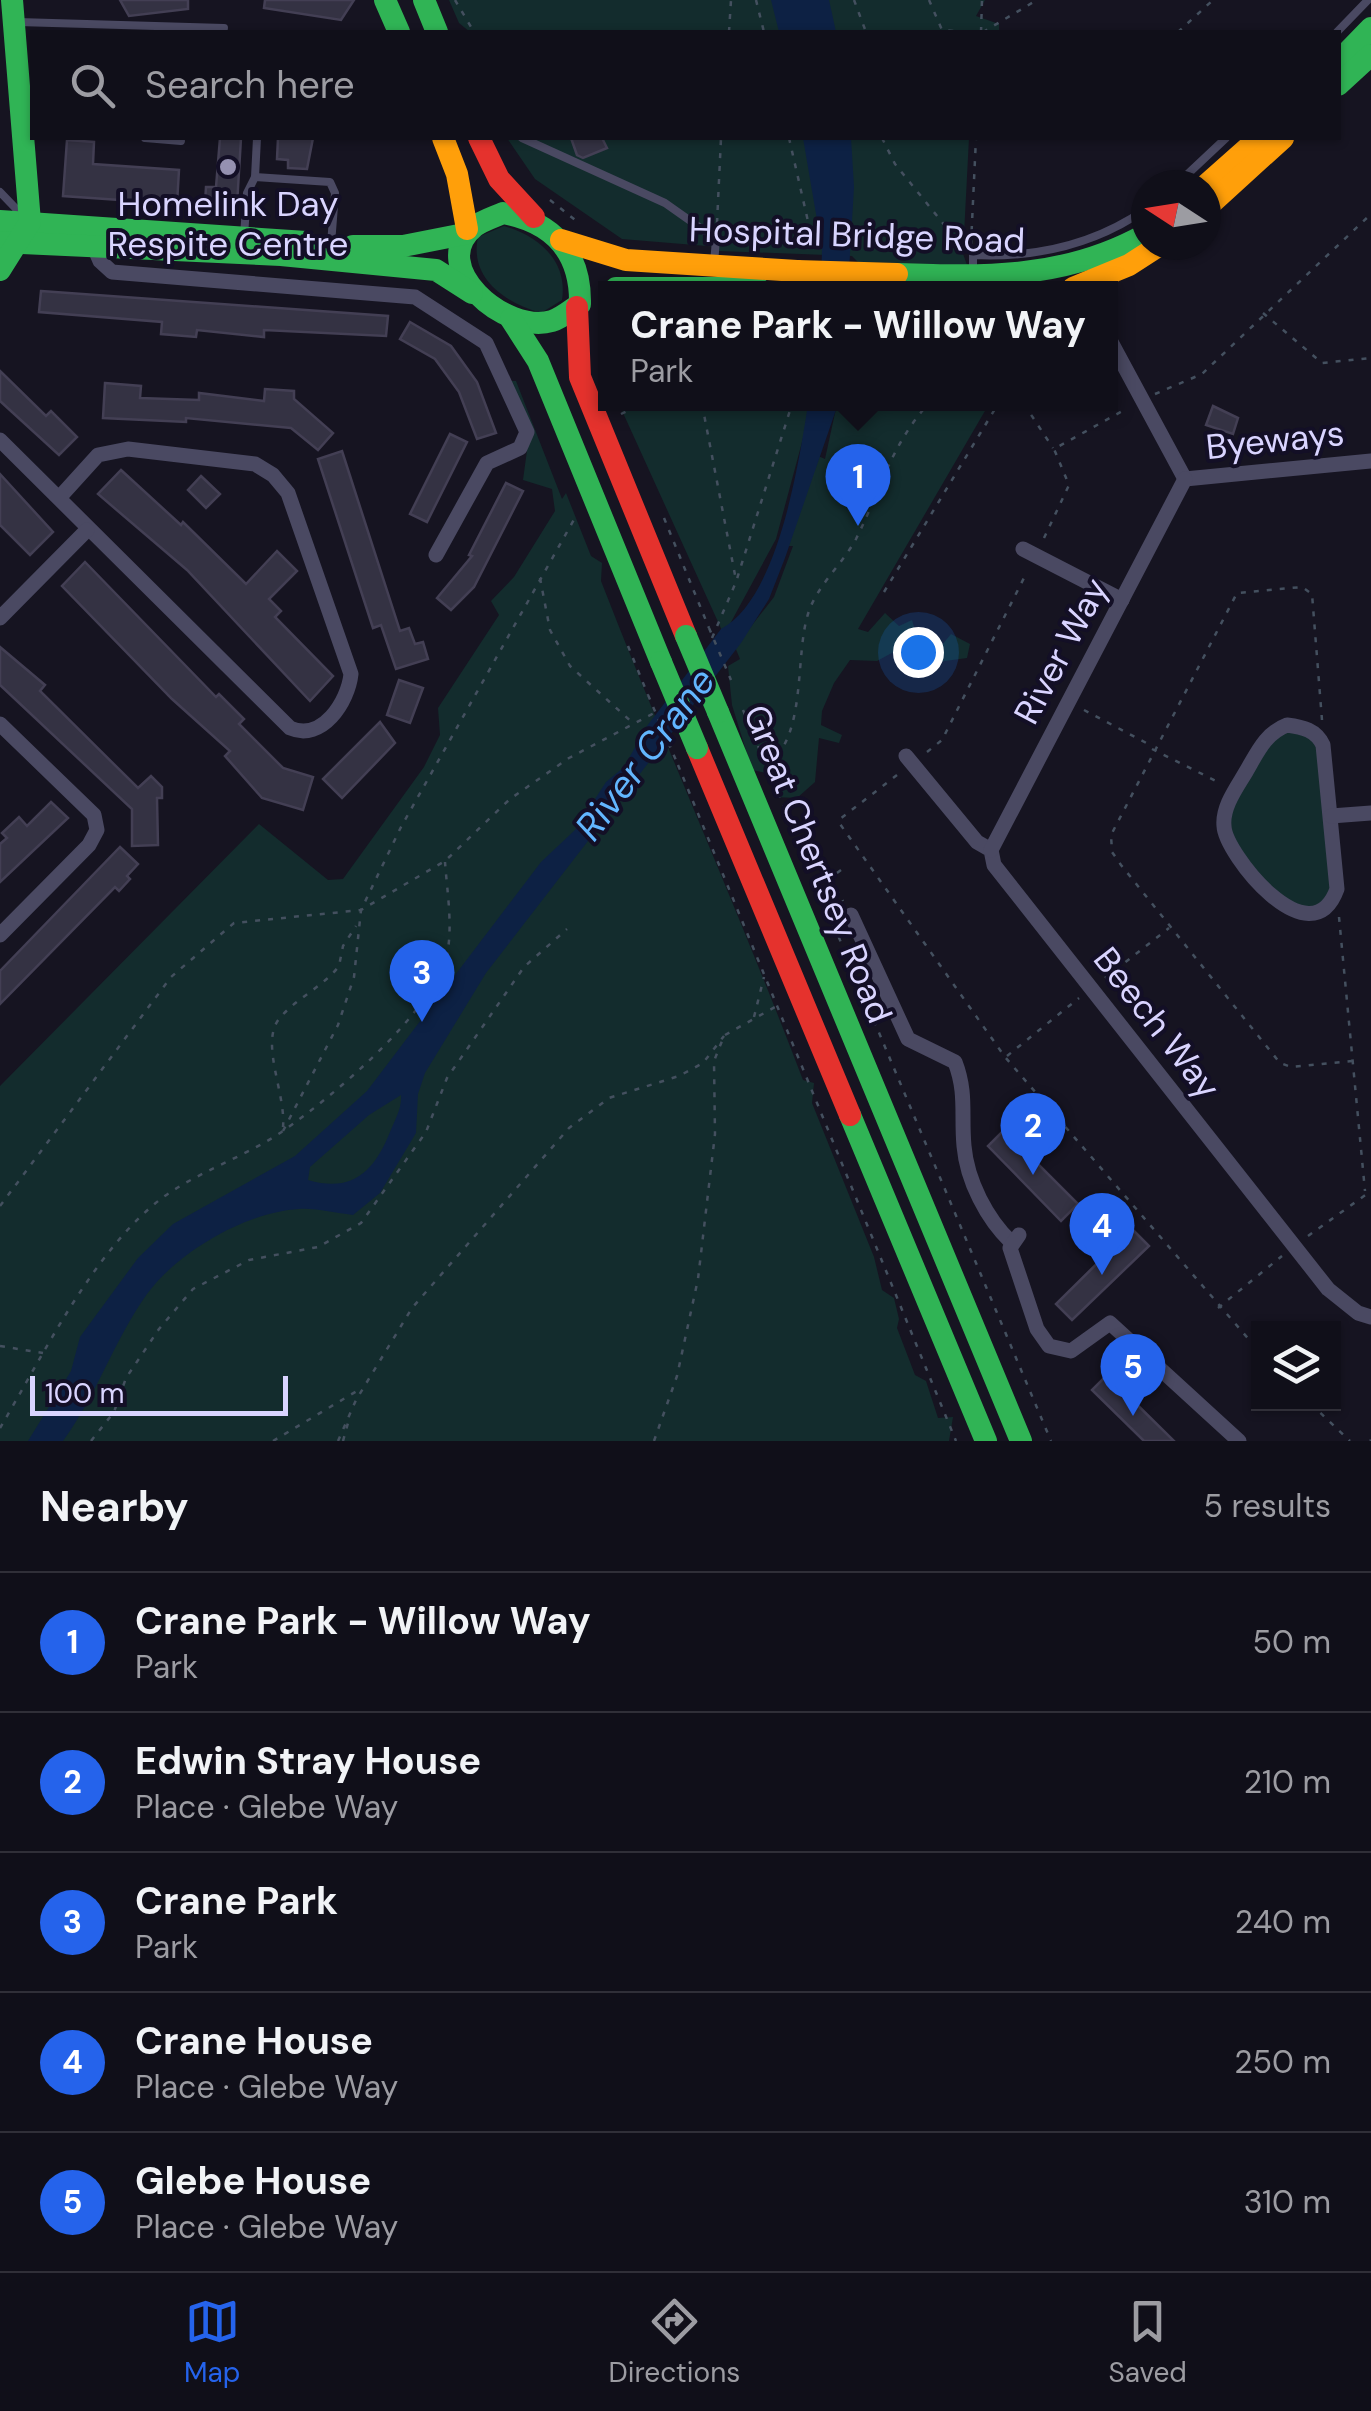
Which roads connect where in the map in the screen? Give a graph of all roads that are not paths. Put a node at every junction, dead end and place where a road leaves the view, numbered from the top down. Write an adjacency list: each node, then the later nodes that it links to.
1 (385, 0): 7 (main road)
2 (424, 0): 8 (main road)
3 (1368, 0): 9 (lane)
4 (13, 11): 5 (lane); 12 (main road)
5 (224, 28)
6 (1371, 28): 11 (main road)
7 (398, 30)
8 (436, 30)
9 (1339, 30)
10 (1371, 55): 13 (main road)
11 (1341, 59)
12 (26, 79): 32 (main road)
13 (1341, 82)
14 (169, 140): 22 (lane)
15 (257, 140): 25 (lane)
16 (444, 140): 31 (main road)
17 (480, 140): 29 (main road)
18 (526, 140): 39 (lane)
19 (1224, 140): 23 (lane)
20 (1257, 140): 24 (main road)
21 (1281, 140): 27 (main road)
22 (181, 141)
23 (1192, 170)
24 (1221, 172)
25 (255, 176): 33 (lane); 35 (lane)
26 (0, 192): 32 (lane)
27 (1221, 194)
28 (1131, 218): 41 (lane)
29 (538, 220): 31 (main road); 34 (main road)
30 (0, 221): 32 (main road)
31 (466, 231): 35 (main road); 44 (main road)
32 (16, 236): 33 (main road); 37 (main road); 40 (main road)
33 (244, 236): 35 (main road)
34 (561, 240): 39 (main road, Hospital Bridge Road); 46 (main road)
35 (331, 244): 37 (main road); 43 (street); 44 (main road)
36 (1131, 246): 42 (main road, Hospital Bridge Road)
37 (94, 247): 43 (street)
38 (1131, 259): 42 (main road, Hospital Bridge Road)
39 (714, 267): 41 (main road, Hospital Bridge Road, bridge)
40 (0, 270)
41 (972, 274): 42 (main road, Hospital Bridge Road)
42 (1086, 281)
43 (328, 288): 55 (street)
44 (472, 293): 47 (main road)
45 (598, 296): 46 (main road)
46 (578, 306): 47 (main road); 67 (main road, Great Chertsey Road, bridge)
47 (511, 319): 66 (main road, Great Chertsey Road, bridge)
48 (1118, 356): 51 (street)
49 (0, 440): 52 (street)
50 (1371, 461): 51 (street, Byeways)
51 (1185, 479): 56 (street, River Way)
52 (59, 498): 53 (street); 53 (street)
53 (87, 530): 57 (street)
54 (1029, 552): 56 (street)
55 (436, 556)
56 (1122, 600): 62 (street, River Way)
57 (0, 618)
58 (0, 724): 64 (street)
59 (909, 760): 62 (street, Beech Way)
60 (1371, 812): 61 (street)
61 (1330, 816): 61 (street)
62 (991, 850): 65 (street, Beech Way)
63 (851, 915): 68 (street)
64 (0, 935)
65 (1371, 1317)
66 (986, 1441)
67 (1021, 1441)
68 (1238, 1441)

